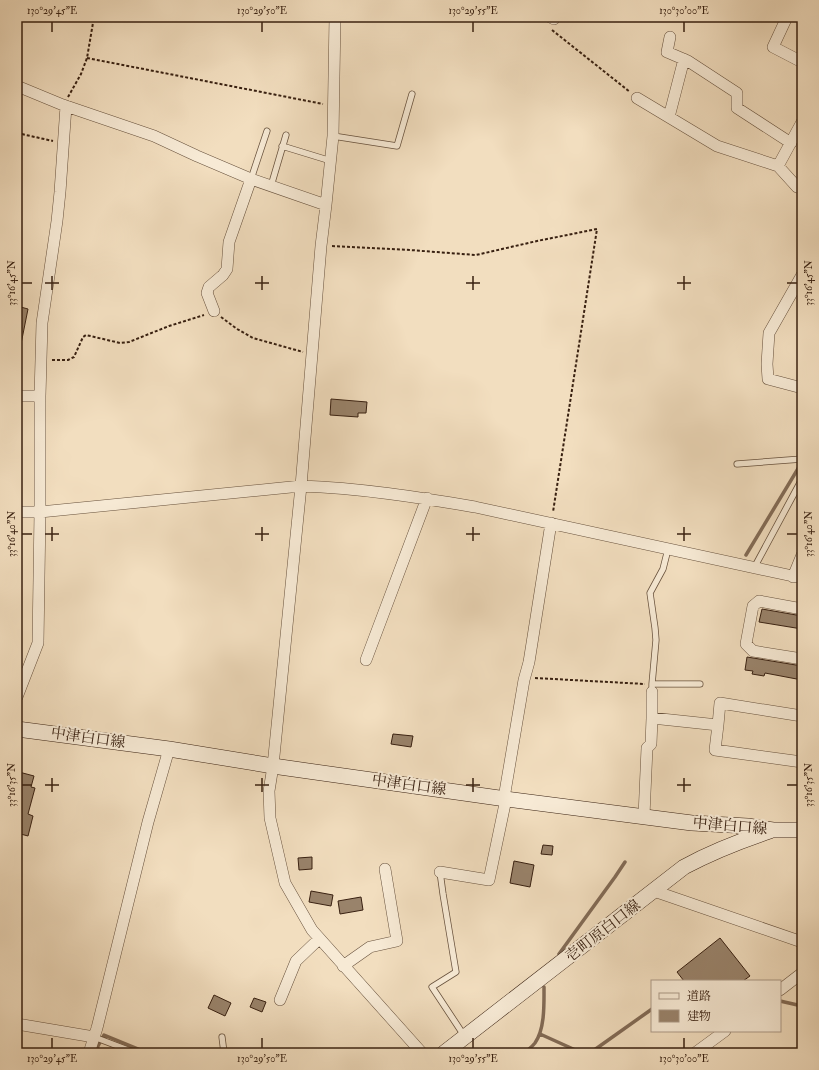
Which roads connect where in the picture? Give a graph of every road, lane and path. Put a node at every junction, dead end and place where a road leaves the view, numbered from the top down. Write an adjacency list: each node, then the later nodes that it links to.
1 (94, 17): 7 (path)
2 (335, 17): 14 (street)
3 (532, 17): 5 (path)
4 (787, 17): 9 (street)
5 (550, 23): 12 (path)
6 (670, 37): 8 (street)
7 (87, 58): 13 (path); 14 (path)
8 (684, 59): 15 (street); 21 (street)
9 (802, 62)
10 (17, 86): 13 (street)
11 (412, 94): 20 (lane)
12 (637, 98): 15 (street)
13 (64, 106): 22 (street); 26 (street)
14 (333, 106): 20 (street)
15 (669, 117): 25 (street)
16 (802, 122): 21 (street)
17 (267, 131): 26 (lane)
18 (17, 133): 22 (path)
19 (286, 135): 23 (lane)
20 (333, 136): 24 (street)
21 (791, 143): 25 (street)
22 (63, 144): 34 (street)
23 (282, 146): 24 (lane); 27 (lane)
24 (331, 161): 29 (street)
25 (778, 166): 28 (street)
26 (251, 179): 27 (street); 32 (street)
27 (271, 186): 29 (street)
28 (802, 189)
29 (326, 206): 30 (street)
30 (321, 246): 33 (street); 45 (path)
31 (802, 274): 35 (street)
32 (214, 311): 33 (path); 34 (path)
33 (312, 354): 41 (street)
34 (41, 360): 37 (street)
35 (802, 388)
36 (17, 396): 37 (street)
37 (40, 396): 44 (street)
38 (802, 459): 39 (lane)
39 (737, 464)
40 (802, 479): 48 (lane)
41 (301, 486): 42 (street); 44 (street); 63 (street)
42 (427, 498): 45 (street); 52 (street)
43 (17, 512): 44 (street)
44 (40, 512): 56 (street)
45 (551, 523): 46 (street); 53 (street)
46 (668, 549): 48 (street); 55 (lane)
47 (802, 555): 49 (street)
48 (754, 568): 49 (street)
49 (797, 578)
50 (802, 609): 51 (street)
51 (802, 659)
52 (366, 660)
53 (524, 678): 55 (path); 64 (street)
54 (700, 684): 55 (lane)
55 (652, 688): 58 (street)
56 (17, 697)
57 (802, 716): 59 (street)
58 (652, 718): 59 (street); 65 (street)
59 (718, 725): 62 (street)
60 (17, 729): 61 (main road, 中津白口線)
61 (169, 749): 63 (main road, 中津白口線); 81 (street)
62 (802, 762)
63 (273, 766): 64 (main road, 中津白口線); 73 (street)
64 (505, 798): 65 (main road, 中津白口線); 71 (street)
65 (644, 816): 66 (main road, 中津白口線)
66 (724, 825): 67 (main road, 中津白口線); 69 (main road)
67 (773, 830): 68 (main road, 中津白口線); 69 (main road, 壱町原白口線)
68 (802, 830)
69 (726, 847): 72 (main road, 壱町原白口線)
70 (385, 869): 75 (street)
71 (440, 872): 83 (lane)
72 (654, 891): 74 (street); 83 (main road, 壱町原白口線)
73 (319, 939): 75 (street); 78 (street)
74 (802, 942)
75 (343, 966): 88 (street)
76 (802, 973): 77 (street)
77 (781, 989)
78 (280, 1000)
79 (17, 1024): 81 (street)
80 (724, 1032): 84 (street)
81 (94, 1037): 85 (street); 86 (lane)
82 (222, 1037): 87 (lane)
83 (465, 1037): 89 (main road, 壱町原白口線)
84 (697, 1052)
85 (89, 1053)
86 (136, 1053)
87 (224, 1053)
88 (422, 1053)
89 (444, 1053)

